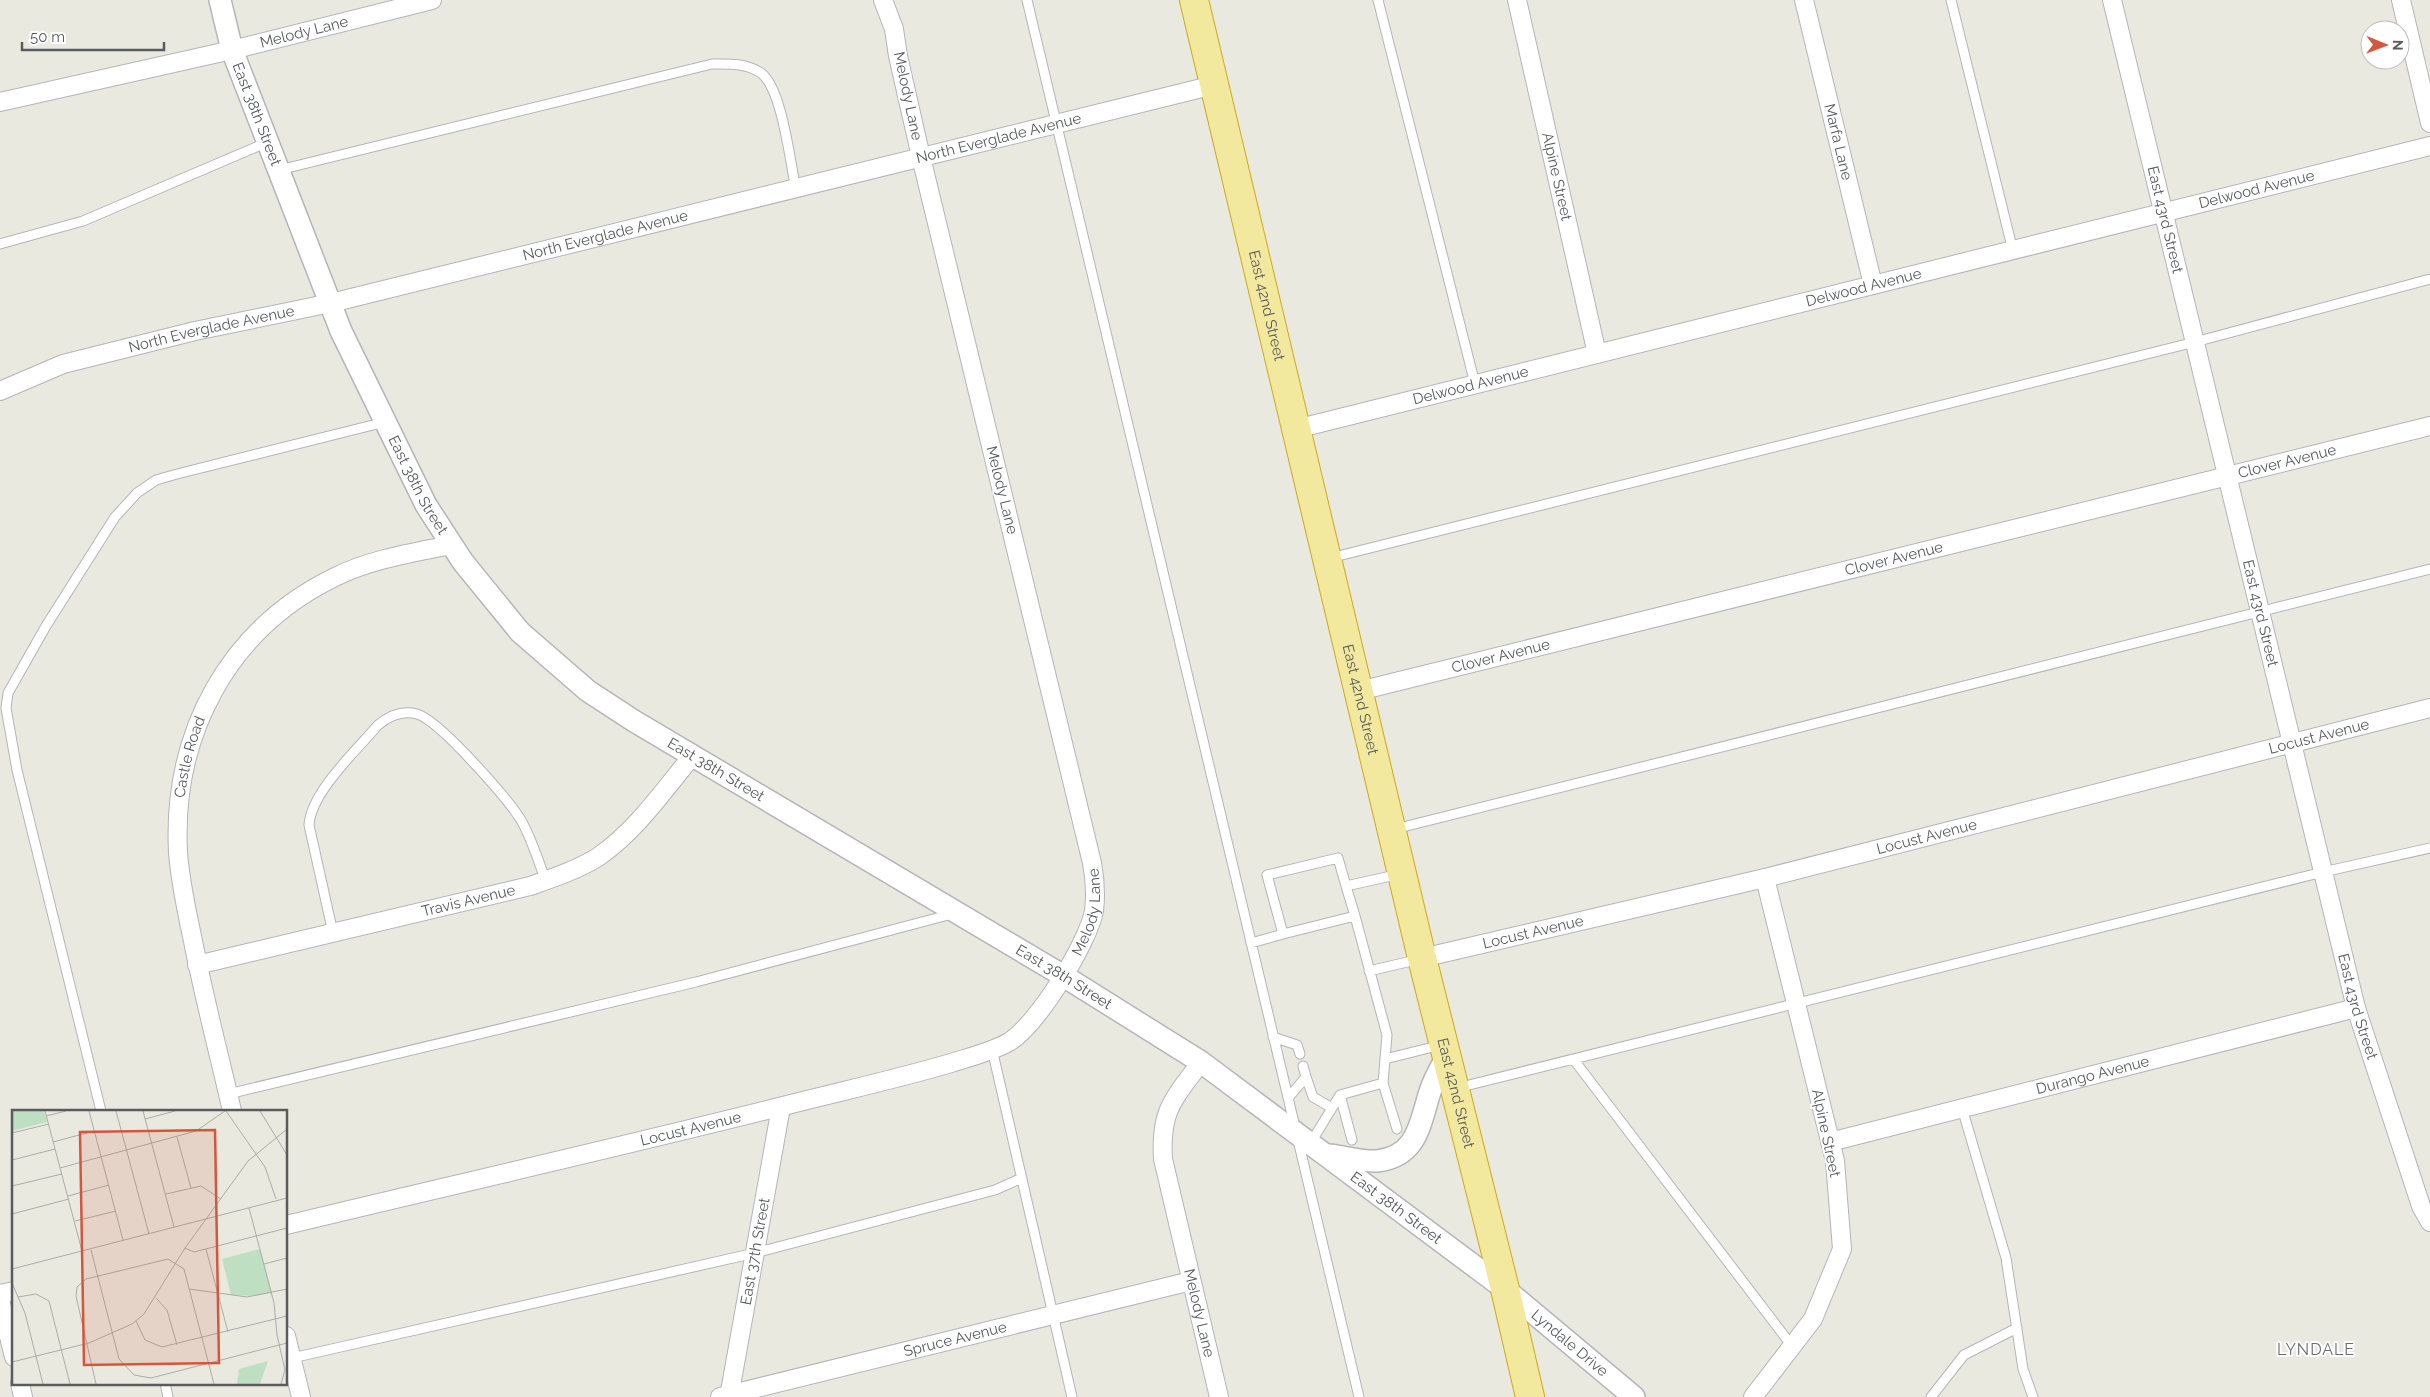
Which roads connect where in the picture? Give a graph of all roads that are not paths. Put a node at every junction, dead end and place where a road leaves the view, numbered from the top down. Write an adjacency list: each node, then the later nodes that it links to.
1 (220, 0): 12 (street, East 38th Street)
2 (432, 0): 12 (street, Melody Lane)
3 (883, 0): 19 (street, Melody Lane)
4 (1027, 0): 16 (lane)
5 (1196, 0): 13 (highway, East 42nd Street)
6 (1378, 0): 30 (lane)
7 (1516, 0): 29 (street, Alpine Street)
8 (1804, 0): 26 (street, Marfa Lane)
9 (1951, 0): 24 (lane)
10 (2112, 0): 22 (street, East 43rd Street)
11 (2401, 0): 15 (street)
12 (232, 50): 14 (street, Melody Lane); 17 (street, East 38th Street)
13 (1214, 85): 16 (street, North Everglade Avenue); 34 (highway, East 42nd Street)
14 (0, 102)
15 (2430, 123)
16 (1055, 124): 19 (street, North Everglade Avenue); 55 (lane)
17 (268, 142): 20 (street, East 38th Street); 23 (lane)
18 (2430, 146): 22 (street, Delwood Avenue)
19 (922, 157): 21 (street, North Everglade Avenue); 59 (street, Melody Lane)
20 (279, 170): 21 (lane); 27 (street, East 38th Street)
21 (796, 188): 27 (street, North Everglade Avenue)
22 (2163, 212): 24 (street, Delwood Avenue); 28 (street, East 43rd Street)
23 (0, 244)
24 (2013, 251): 26 (street, Delwood Avenue)
25 (2430, 279): 28 (lane)
26 (1873, 285): 29 (street, Delwood Avenue)
27 (330, 303): 31 (street, North Everglade Avenue); 32 (street, East 38th Street)
28 (2195, 342): 35 (street, East 43rd Street); 37 (lane)
29 (1598, 354): 30 (street, Delwood Avenue)
30 (1476, 384): 34 (street, Delwood Avenue)
31 (0, 392)
32 (385, 422): 36 (street, East 38th Street); 79 (lane)
33 (2430, 426): 35 (street, Clover Avenue)
34 (1296, 429): 37 (highway, East 42nd Street)
35 (2227, 476): 39 (street, East 43rd Street); 40 (street, Clover Avenue)
36 (451, 545): 43 (street, East 38th Street); 57 (street, Castle Road)
37 (1327, 558): 40 (highway, East 42nd Street)
38 (2430, 569): 39 (lane)
39 (2260, 611): 42 (street, East 43rd Street); 44 (lane)
40 (1359, 691): 44 (highway, East 42nd Street)
41 (2430, 708): 42 (street, Locust Avenue)
42 (2292, 742): 46 (street, East 43rd Street); 48 (street, Locust Avenue)
43 (693, 755): 49 (street, Travis Avenue); 51 (street, East 38th Street)
44 (1392, 829): 47 (highway, East 42nd Street)
45 (2430, 848): 46 (lane)
46 (2323, 872): 60 (lane); 61 (street, East 43rd Street)
47 (1402, 874): 50 (lane); 56 (highway, East 42nd Street)
48 (1765, 878): 56 (street, Locust Avenue); 60 (street, Alpine Street)
49 (546, 880): 53 (street, Travis Avenue); 53 (lane)
50 (1346, 886): 52 (lane); 54 (lane)
51 (957, 913): 59 (street, East 38th Street); 75 (lane)
52 (1355, 916): 54 (lane); 58 (lane)
53 (332, 933): 57 (street, Travis Avenue)
54 (1282, 934): 55 (lane)
55 (1251, 943): 62 (lane)
56 (1422, 958): 58 (lane); 64 (highway, East 42nd Street)
57 (198, 965): 75 (street, Castle Road)
58 (1369, 971): 66 (lane)
59 (1062, 975): 63 (street, Locust Avenue); 68 (street, East 38th Street)
60 (1796, 1005): 67 (lane); 82 (street, Alpine Street)
61 (2356, 1008): 78 (street, Durango Avenue); 85 (street, East 43rd Street)
62 (1273, 1037): 65 (lane); 74 (lane)
63 (992, 1049): 76 (street, Locust Avenue); 84 (lane)
64 (1446, 1050): 66 (lane); 72 (highway, East 42nd Street); 83 (street)
65 (1300, 1054)
66 (1385, 1059): 71 (lane)
67 (1574, 1060): 72 (lane); 94 (lane)
68 (1201, 1062): 83 (street, East 38th Street); 88 (street, Melody Lane)
69 (1303, 1066): 70 (lane)
70 (1306, 1077): 74 (lane); 77 (lane)
71 (1383, 1083): 73 (lane); 80 (lane)
72 (1455, 1088): 89 (highway, East 42nd Street)
73 (1340, 1095): 77 (lane); 81 (lane)
74 (1288, 1098): 83 (lane)
75 (230, 1102)
76 (781, 1106): 86 (street, Locust Avenue); 87 (street, East 37th Street)
77 (1332, 1108): 83 (lane)
78 (1962, 1108): 82 (street, Durango Avenue); 92 (lane)
79 (101, 1110)
80 (1397, 1130)
81 (1352, 1140)
82 (1830, 1142): 94 (street, Alpine Street)
83 (1311, 1144): 89 (street, East 38th Street); 105 (lane)
84 (1022, 1178): 87 (lane); 91 (lane)
85 (2430, 1222)
86 (288, 1225)
87 (755, 1252): 96 (lane); 99 (street, East 37th Street)
88 (1191, 1281): 91 (street, Spruce Avenue); 104 (street, Melody Lane)
89 (1505, 1289): 106 (highway, East 42nd Street); 107 (street, Lyndale Drive)
90 (0, 1300): 95 (street)
91 (1054, 1315): 99 (street, Spruce Avenue); 103 (lane)
92 (2017, 1328): 109 (lane); 110 (lane)
93 (288, 1343): 96 (street)
94 (1792, 1346): 108 (street, Alpine Street)
95 (12, 1349)
96 (292, 1358): 102 (street)
97 (20, 1384): 100 (street)
98 (165, 1384): 101 (lane)
99 (726, 1396)
100 (23, 1397)
101 (168, 1397)
102 (301, 1397)
103 (1072, 1397)
104 (1218, 1397)
105 (1359, 1397)
106 (1530, 1397)
107 (1634, 1397)
108 (1753, 1397)
109 (1931, 1397)
110 (2033, 1397)

